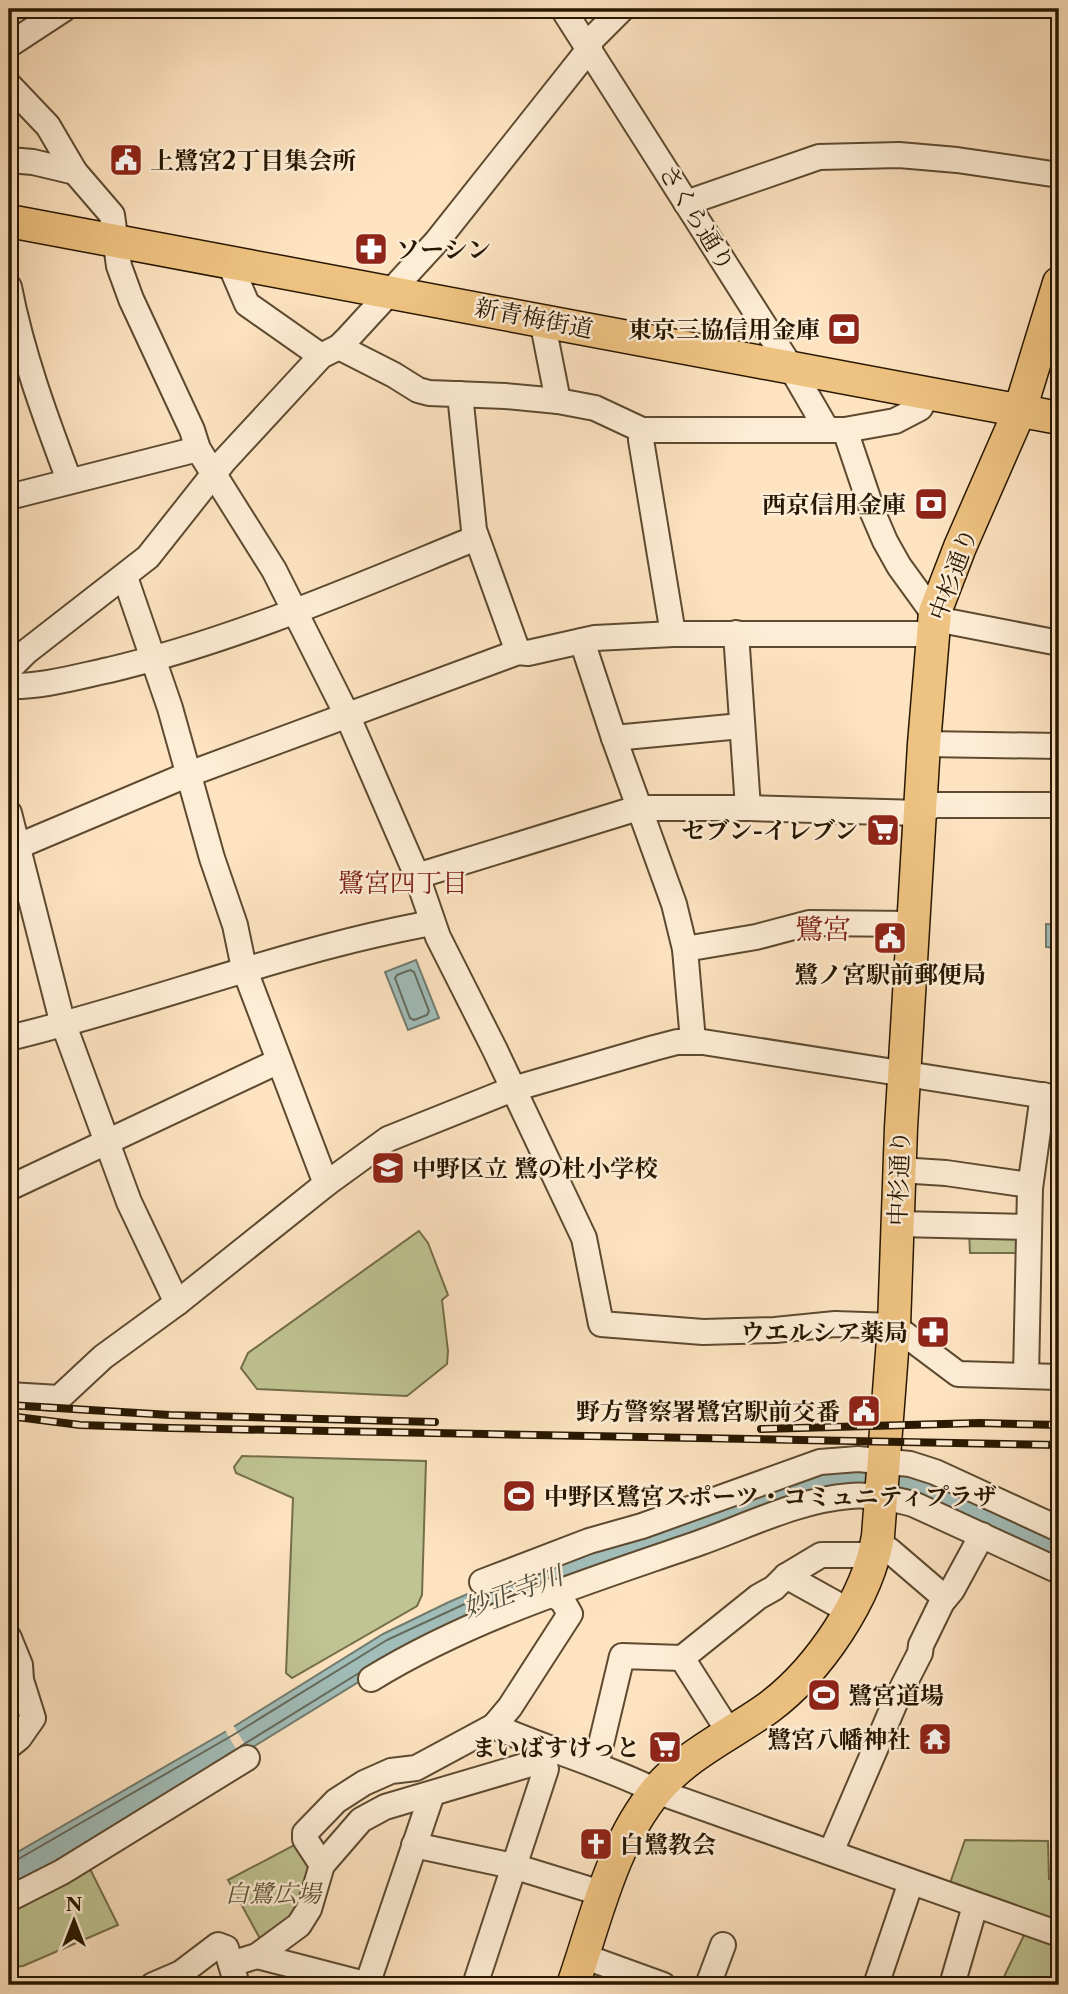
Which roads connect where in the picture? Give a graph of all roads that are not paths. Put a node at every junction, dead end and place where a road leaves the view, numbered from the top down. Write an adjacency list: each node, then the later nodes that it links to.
1 (64, 9): 4 (street)
2 (563, 9): 5 (street, さくら通り)
3 (622, 9): 5 (street)
4 (9, 45)
5 (588, 46): 10 (street, さくら通り); 16 (street)
6 (9, 85): 8 (street)
7 (9, 160): 8 (street)
8 (75, 172): 12 (street)
9 (1059, 174): 10 (street)
10 (686, 203): 19 (street, さくら通り)
11 (9, 221): 12 (main road, 新青梅街道)
12 (115, 240): 13 (main road, 新青梅街道); 27 (street)
13 (229, 262): 16 (main road, 新青梅街道); 18 (street)
14 (1059, 283): 23 (main road, 中杉通り)
15 (9, 287): 29 (street)
16 (389, 291): 17 (main road, 新青梅街道); 18 (street)
17 (542, 320): 19 (main road, 新青梅街道); 22 (street)
18 (330, 351): 20 (street); 28 (street)
19 (790, 366): 21 (main road, 新青梅街道); 26 (street, さくら通り)
20 (460, 394): 22 (street); 31 (street)
21 (928, 394): 23 (main road, 新青梅街道); 26 (street)
22 (558, 401): 25 (street)
23 (1020, 410): 24 (main road, 新青梅街道); 34 (main road, 中杉通り)
24 (1059, 418)
25 (642, 430): 26 (street); 36 (street)
26 (836, 430): 34 (street, さくら通り)
27 (198, 449): 28 (street); 29 (street)
28 (214, 475): 32 (street); 33 (street)
29 (69, 480): 30 (street)
30 (9, 497)
31 (476, 538): 33 (street); 39 (street)
32 (125, 577): 40 (street); 41 (street)
33 (296, 612): 40 (street); 43 (street)
34 (934, 624): 35 (street); 38 (street); 46 (main road, 中杉通り)
35 (736, 633): 36 (street); 44 (street)
36 (673, 634): 37 (street)
37 (582, 641): 39 (street); 45 (street)
38 (1059, 643)
39 (518, 652): 43 (street)
40 (154, 659): 42 (street); 48 (street)
41 (9, 669)
42 (9, 686)
43 (348, 717): 48 (street); 55 (street)
44 (741, 726): 45 (street); 51 (street)
45 (614, 738): 50 (street)
46 (924, 744): 47 (street); 53 (main road, 中杉通り)
47 (1059, 746)
48 (189, 774): 54 (street); 59 (street)
49 (1059, 805): 53 (street)
50 (638, 808): 51 (street); 55 (street); 58 (street)
51 (748, 808): 53 (street)
52 (9, 813): 54 (street)
53 (920, 813): 57 (main road, 中杉通り)
54 (13, 848): 60 (street)
55 (418, 876): 56 (street)
56 (432, 923): 59 (street); 65 (street)
57 (913, 924): 58 (street); 64 (main road, 中杉通り)
58 (685, 949): 62 (street)
59 (244, 968): 60 (street); 63 (street)
60 (64, 1025): 61 (street); 67 (street)
61 (9, 1038)
62 (694, 1041): 64 (street); 65 (street)
63 (279, 1061): 67 (street); 69 (street)
64 (904, 1073): 66 (street); 68 (main road, 中杉通り)
65 (513, 1088): 69 (street); 75 (street)
66 (1051, 1097): 70 (street)
67 (108, 1142): 71 (street); 74 (street)
68 (900, 1170): 70 (street); 72 (main road, 中杉通り)
69 (326, 1184): 74 (street)
70 (1030, 1185): 73 (street)
71 (9, 1188)
72 (898, 1224): 73 (street); 75 (main road, 中杉通り)
73 (1028, 1227): 76 (street)
74 (177, 1303): 78 (street)
75 (894, 1326): 76 (street); 79 (main road, 中杉通り)
76 (1026, 1376): 77 (street)
77 (1059, 1377)
78 (9, 1395)
79 (887, 1480): 80 (street); 81 (street); 82 (main road, 中杉通り); 85 (street); 86 (street)
80 (1059, 1529)
81 (982, 1535): 83 (street); 87 (street)
82 (874, 1552): 84 (street); 87 (street); 88 (main road, 中杉通り)
83 (1059, 1571)
84 (786, 1576): 88 (street); 90 (street)
85 (482, 1582)
86 (552, 1593): 91 (street); 92 (street)
87 (945, 1598): 101 (street)
88 (849, 1611): 93 (main road, 中杉通り)
89 (9, 1638): 94 (street)
90 (682, 1658): 93 (street); 97 (street)
91 (371, 1679)
92 (494, 1726): 95 (street); 102 (street)
93 (729, 1732): 98 (main road, 中杉通り)
94 (9, 1746)
95 (546, 1755): 97 (street); 99 (street); 103 (street)
96 (247, 1758): 106 (street)
97 (596, 1765): 98 (street)
98 (656, 1791): 101 (street); 105 (main road, 中杉通り)
99 (432, 1794): 100 (street); 102 (street)
100 (414, 1845): 103 (street); 114 (street)
101 (831, 1852): 104 (street)
102 (322, 1865): 110 (street)
103 (513, 1866): 105 (street); 115 (street)
104 (911, 1882): 107 (street); 119 (street)
105 (604, 1894): 111 (main road, 中杉通り)
106 (9, 1899)
107 (975, 1906): 108 (street); 120 (street)
108 (1059, 1934)
109 (723, 1945): 118 (street)
110 (257, 1956): 112 (street); 114 (street)
111 (583, 1956): 116 (main road, 中杉通り); 117 (street)
112 (234, 1975): 113 (street)
113 (153, 1985)
114 (368, 1985)
115 (475, 1985)
116 (573, 1985)
117 (663, 1985)
118 (708, 1985)
119 (876, 1985)
120 (952, 1985)

